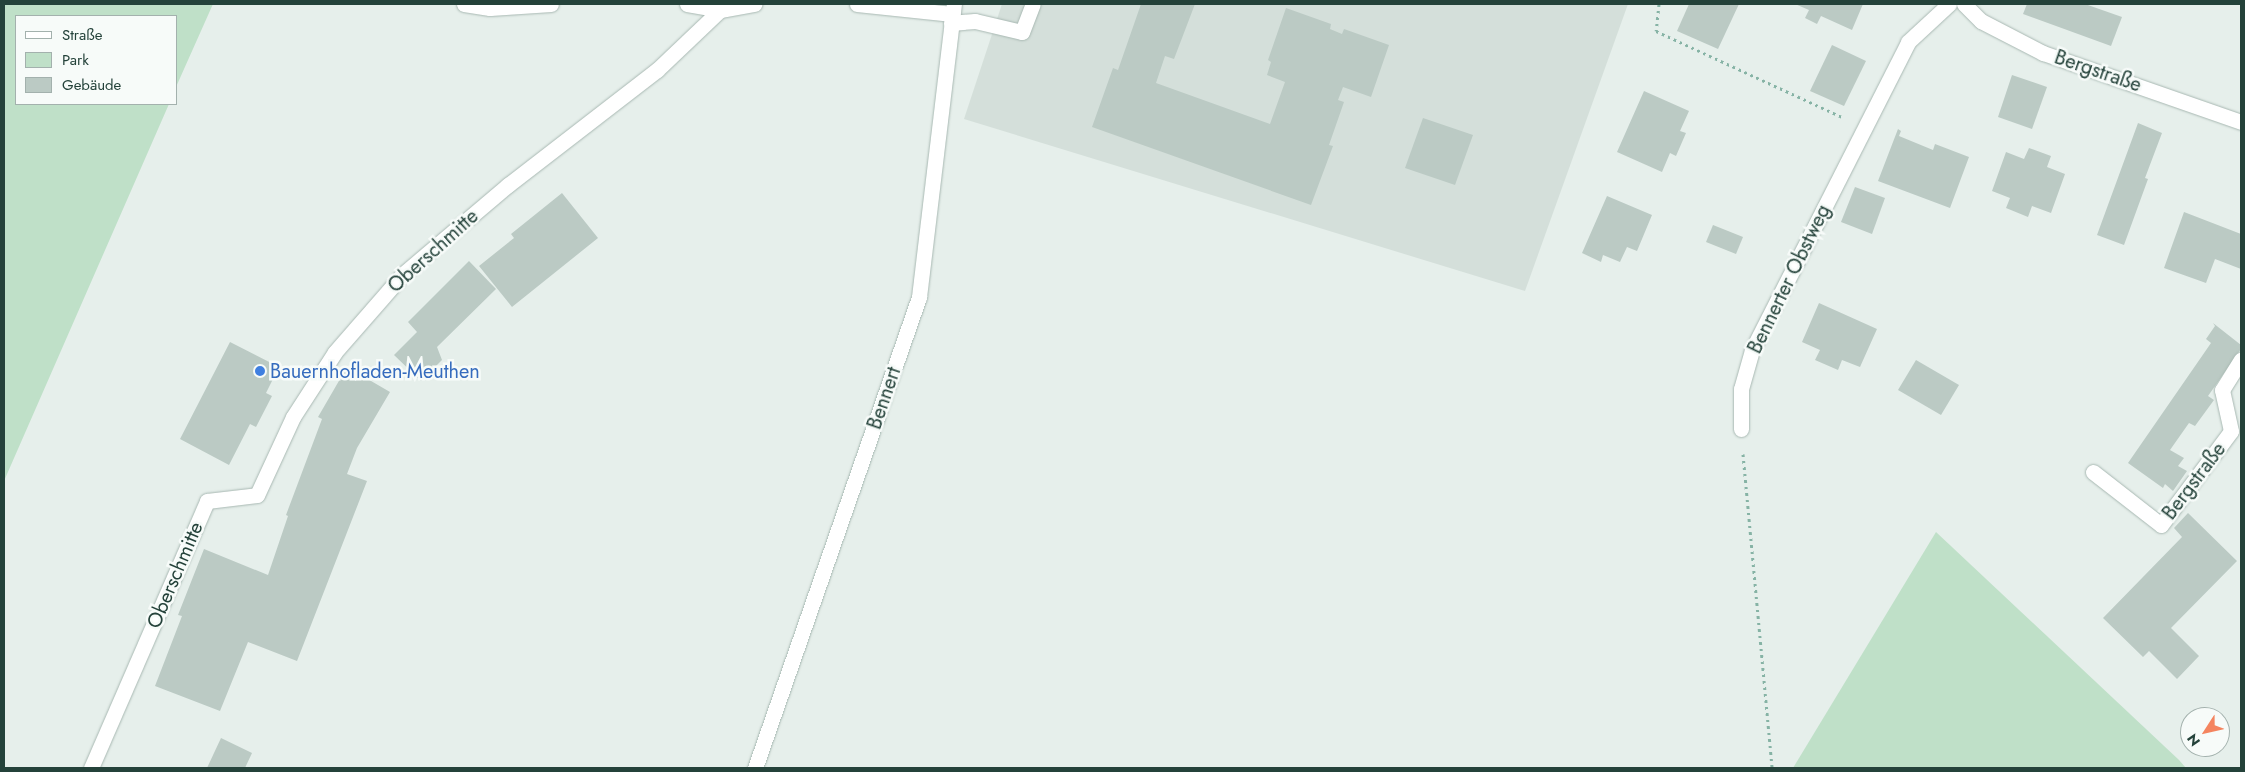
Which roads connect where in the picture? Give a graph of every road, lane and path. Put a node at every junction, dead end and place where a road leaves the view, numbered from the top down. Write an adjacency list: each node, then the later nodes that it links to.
1 (464, 4): 2 (street)
2 (550, 4)
3 (687, 4): 10 (street)
4 (754, 4): 10 (street)
5 (857, 4): 11 (street)
6 (1033, 4): 11 (street)
7 (1659, 4): 13 (path)
8 (1949, 4): 13 (street, Bennerter Obstweg)
9 (1964, 4): 12 (street, Bergstraße)
10 (720, 10): 17 (street, Oberschmitte)
11 (952, 13): 18 (street, Bennert)
12 (2241, 122)
13 (1865, 127): 15 (street, Bennerter Obstweg)
14 (2241, 360): 16 (street, Bergstraße)
15 (1741, 429): 19 (path)
16 (2093, 472)
17 (91, 768)
18 (754, 768)
19 (1772, 768)

